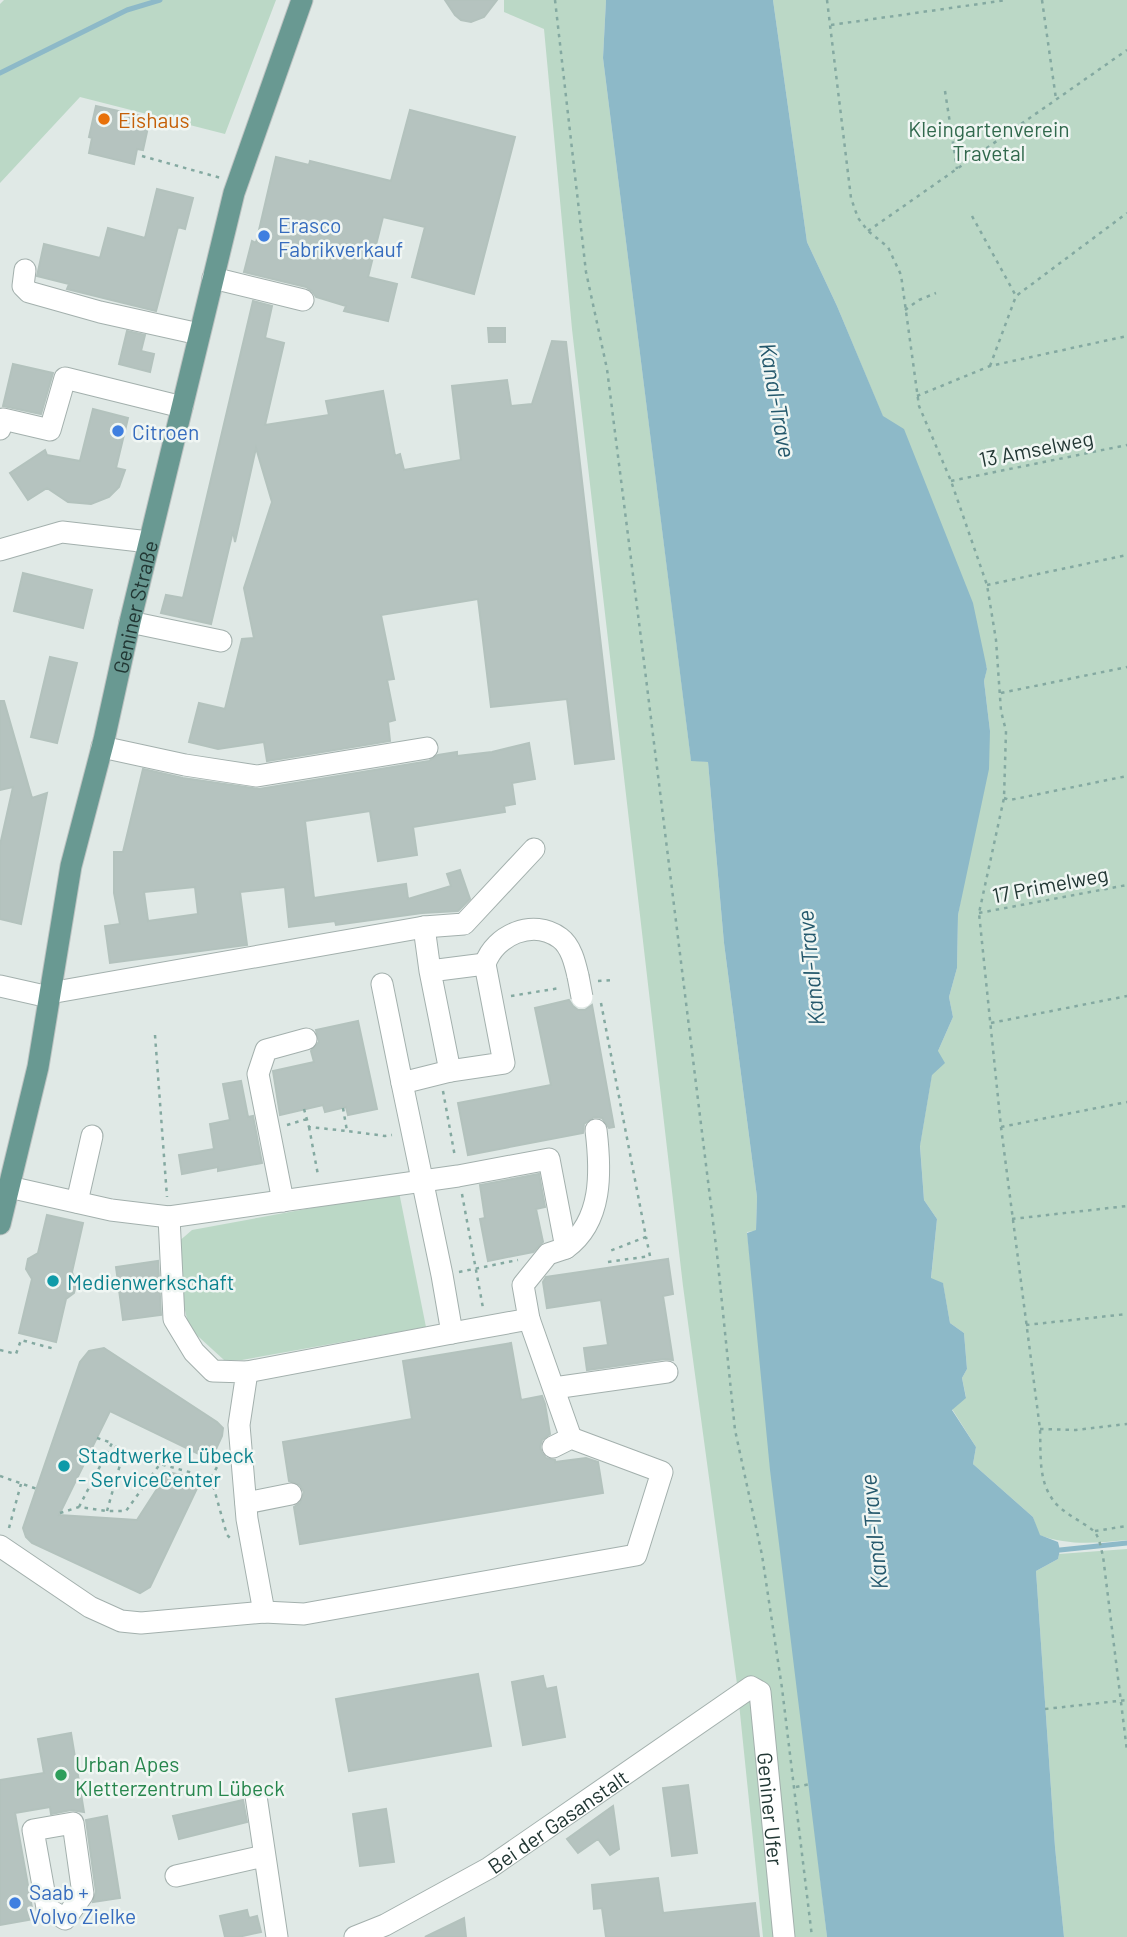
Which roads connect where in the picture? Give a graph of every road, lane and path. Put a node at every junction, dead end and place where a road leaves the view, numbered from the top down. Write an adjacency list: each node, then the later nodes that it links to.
1 (302, 0): 13 (main road, Geniner Straße)
2 (555, 0): 124 (path)
3 (827, 0): 6 (path)
4 (1007, 0): 6 (path)
5 (1042, 0): 10 (path)
6 (831, 25): 16 (path)
7 (1126, 51): 8 (path); 10 (path)
8 (1127, 57)
9 (945, 91): 12 (path)
10 (1056, 100): 12 (path)
11 (142, 156): 13 (path)
12 (957, 169): 16 (path)
13 (237, 183): 18 (main road, Geniner Straße)
14 (1127, 213): 20 (path)
15 (972, 216): 20 (path)
16 (868, 232): 22 (path)
17 (25, 270): 23 (street)
18 (213, 278): 21 (street); 23 (main road, Geniner Straße)
19 (936, 293): 22 (path)
20 (1016, 296): 25 (path)
21 (303, 300)
22 (905, 310): 26 (path)
23 (199, 334): 27 (main road, Geniner Straße)
24 (1127, 336): 25 (path)
25 (990, 366): 26 (path)
26 (917, 396): 30 (path)
27 (182, 407): 28 (street); 31 (main road, Geniner Straße)
28 (0, 429)
29 (1127, 446): 30 (path, 13 Amselweg)
30 (951, 481): 34 (path)
31 (149, 542): 32 (street); 35 (main road, Geniner Straße)
32 (0, 550)
33 (1127, 555): 34 (path)
34 (987, 585): 38 (path)
35 (130, 622): 36 (street); 39 (main road, Geniner Straße)
36 (220, 641)
37 (1127, 667): 38 (path)
38 (1001, 693): 42 (path)
39 (102, 747): 40 (street); 53 (main road, Geniner Straße)
40 (427, 748)
41 (1127, 776): 42 (path)
42 (1004, 798): 45 (path)
43 (534, 849): 46 (street)
44 (1127, 885): 45 (path, 17 Primelweg)
45 (979, 913): 56 (path)
46 (424, 927): 48 (street); 53 (street)
47 (485, 964): 48 (street); 52 (street); 55 (street)
48 (430, 971): 59 (street)
49 (612, 980): 52 (path)
50 (382, 984): 60 (street)
51 (0, 986): 53 (street)
52 (585, 986): 55 (path); 80 (path)
53 (50, 995): 71 (main road, Geniner Straße)
54 (1127, 996): 56 (path)
55 (492, 1000): 59 (street)
56 (991, 1023): 65 (path)
57 (155, 1034): 77 (path)
58 (306, 1039): 74 (street)
59 (445, 1072): 60 (street); 70 (path)
60 (402, 1083): 68 (street)
61 (1127, 1102): 65 (path)
62 (343, 1108): 67 (path)
63 (304, 1110): 64 (path)
64 (309, 1127): 67 (path); 73 (path)
65 (1001, 1127): 78 (path)
66 (596, 1130): 81 (street)
67 (347, 1131): 68 (path)
68 (412, 1131): 72 (street)
69 (92, 1136): 75 (street)
70 (458, 1176): 72 (street); 81 (street); 84 (path)
71 (7, 1179): 75 (street); 79 (main road, Geniner Straße)
72 (422, 1180): 73 (street); 89 (street)
73 (321, 1194): 74 (street)
74 (283, 1201): 77 (street)
75 (76, 1202): 77 (street)
76 (1127, 1206): 78 (path)
77 (169, 1217): 95 (street)
78 (1012, 1219): 87 (path)
79 (0, 1224)
80 (646, 1237): 82 (path); 83 (path)
81 (557, 1251): 84 (path); 86 (street)
82 (607, 1252)
83 (608, 1262)
84 (476, 1269): 88 (path)
85 (1127, 1314): 87 (path)
86 (529, 1319): 88 (street); 96 (street)
87 (1025, 1325): 99 (path)
88 (486, 1327): 89 (street)
89 (452, 1333): 95 (street)
90 (35, 1337): 91 (path)
91 (33, 1343): 92 (path); 93 (path)
92 (55, 1349)
93 (0, 1350)
94 (667, 1372): 96 (street)
95 (247, 1373): 98 (street)
96 (554, 1388): 117 (street)
97 (1127, 1423): 99 (path)
98 (239, 1425): 105 (path); 109 (street)
99 (1040, 1429): 114 (path)
100 (97, 1438): 101 (path)
101 (112, 1443): 102 (path); 110 (path)
102 (123, 1454): 103 (path); 111 (path)
103 (160, 1464): 105 (path); 111 (path)
104 (0, 1476): 106 (path)
105 (211, 1478): 115 (path)
106 (21, 1484): 107 (path); 116 (path)
107 (37, 1489)
108 (291, 1494): 109 (street)
109 (246, 1503): 115 (street)
110 (79, 1507): 111 (path); 112 (path)
111 (107, 1511)
112 (60, 1513)
113 (1127, 1526): 114 (path)
114 (1095, 1531): 120 (path)
115 (252, 1547): 117 (street)
116 (2, 1548): 117 (street)
117 (264, 1612)
118 (751, 1686): 129 (street, Bei der Gasanstalt); 130 (street, Geniner Ufer)
119 (1127, 1700): 120 (path)
120 (1121, 1701): 121 (path); 122 (path)
121 (1045, 1709)
122 (1127, 1751)
123 (810, 1784): 124 (path)
124 (794, 1788): 131 (path)
125 (256, 1796): 126 (street)
126 (264, 1856): 127 (street); 128 (street)
127 (176, 1876)
128 (276, 1937)
129 (355, 1937)
130 (784, 1937)
131 (813, 1937)

